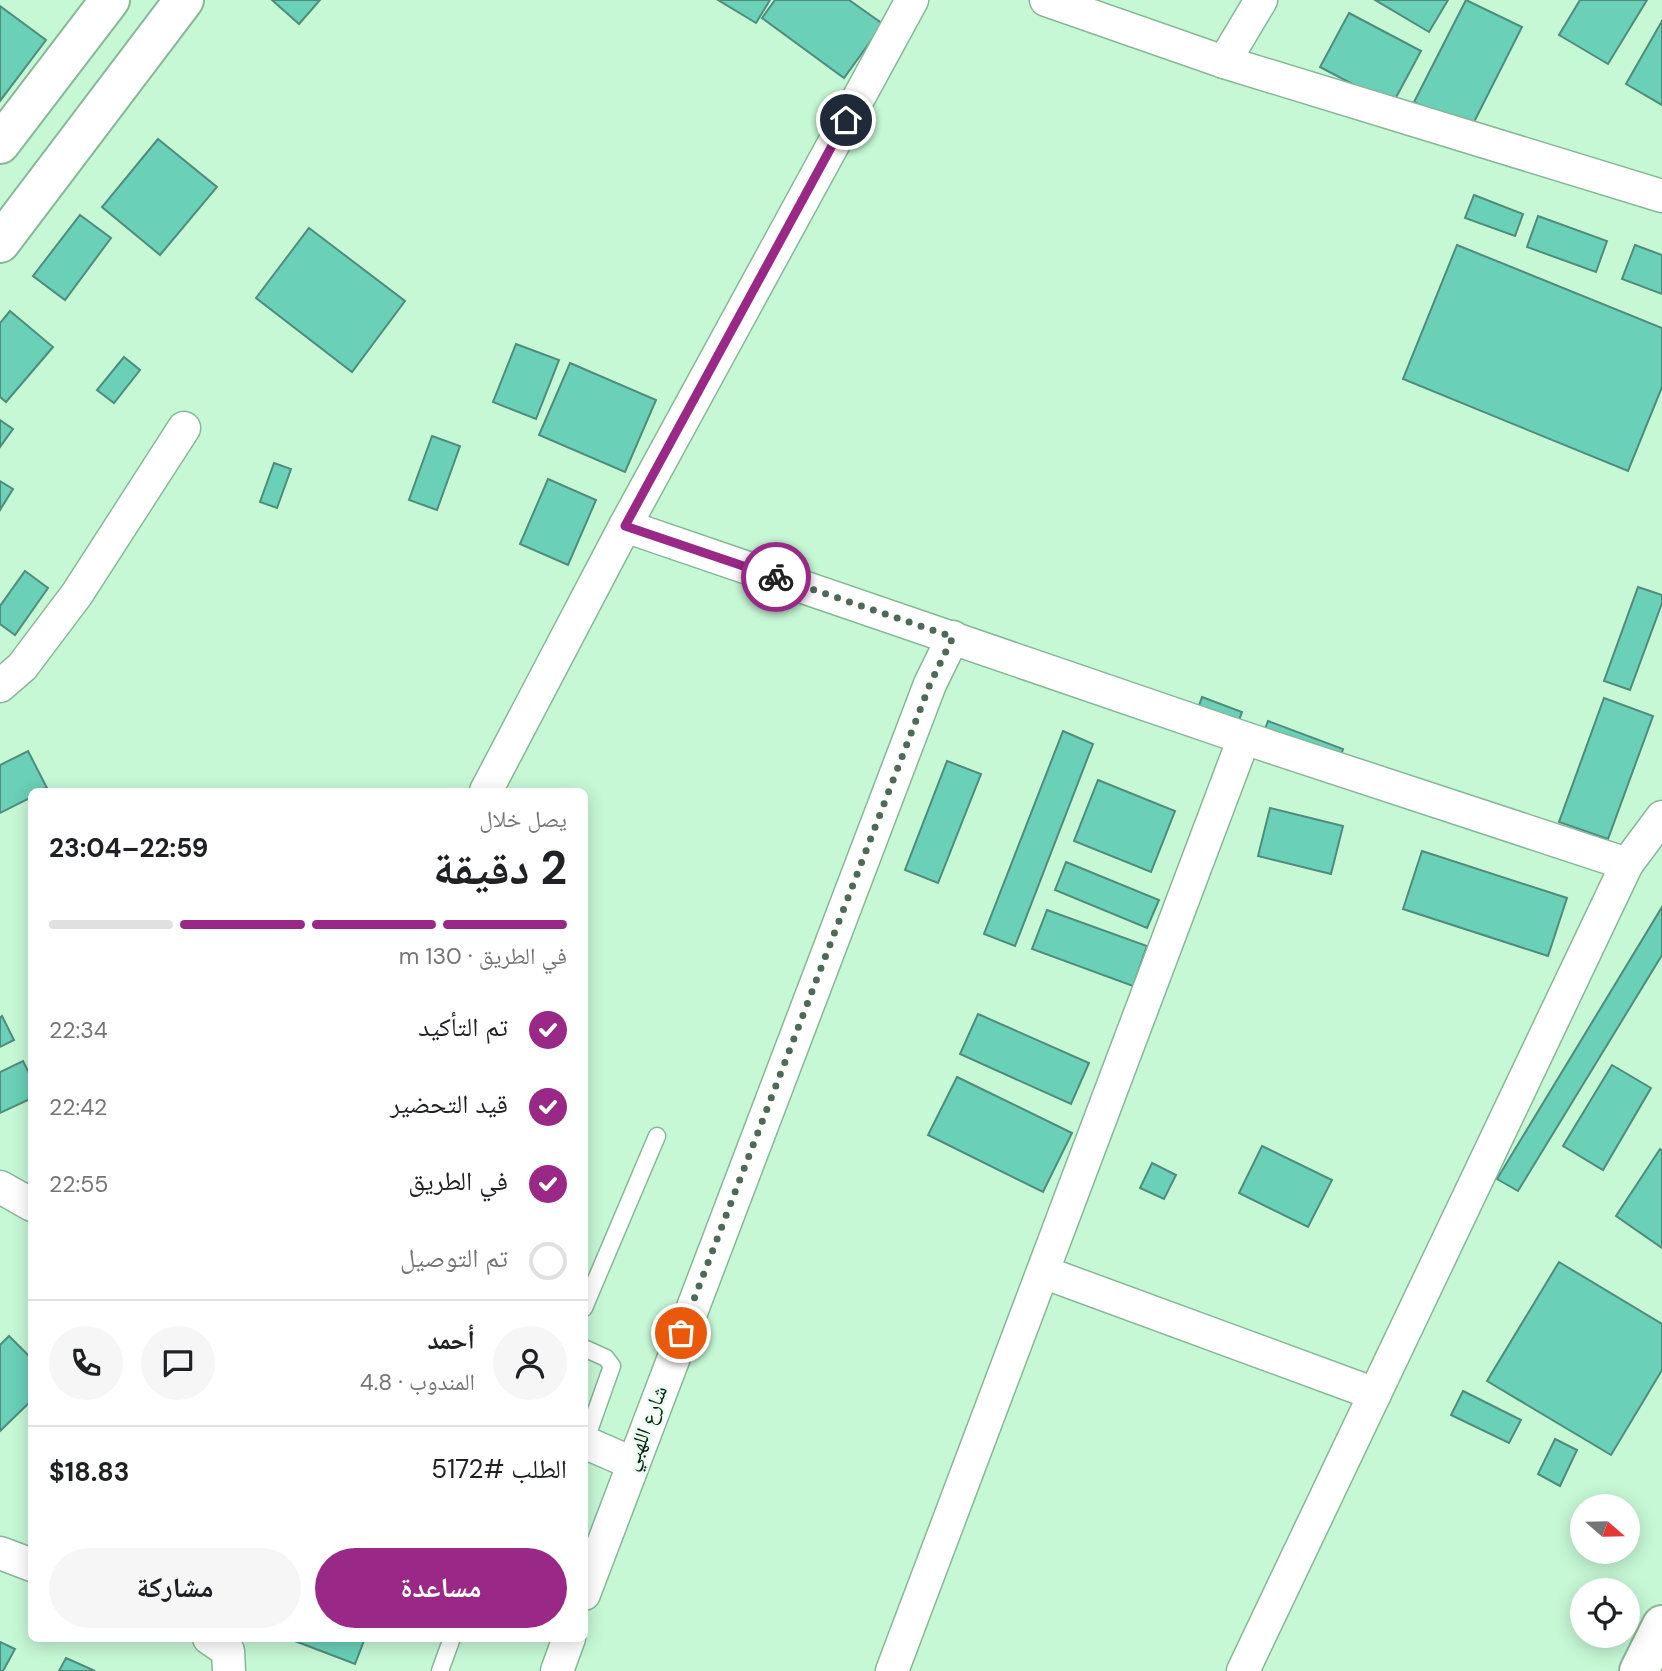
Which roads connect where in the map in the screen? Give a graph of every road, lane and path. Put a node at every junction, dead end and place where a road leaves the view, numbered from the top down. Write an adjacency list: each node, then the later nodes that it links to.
1 (110, 0): 7 (street)
2 (184, 0): 9 (street)
3 (912, 0): 11 (street)
4 (1046, 0): 6 (street)
5 (1261, 0): 6 (street)
6 (1224, 62): 8 (street)
7 (0, 144)
8 (1662, 196)
9 (0, 243)
10 (184, 428): 13 (street)
11 (625, 526): 12 (street); 15 (street)
12 (953, 637): 14 (street); 27 (street, شارع اللهبي)
13 (0, 686)
14 (1244, 738): 17 (street); 21 (street)
15 (488, 788)
16 (1662, 817): 17 (street)
17 (1627, 864): 24 (street)
18 (657, 1136): 22 (lane)
19 (0, 1187): 20 (street)
20 (28, 1203)
21 (1042, 1272): 24 (street); 38 (street)
22 (588, 1299)
23 (588, 1350): 25 (lane)
24 (1375, 1394): 39 (street)
25 (588, 1434)
26 (588, 1443): 27 (street)
27 (632, 1463): 30 (street, شارع اللهبي)
28 (0, 1553): 29 (street)
29 (28, 1564)
30 (588, 1583)
31 (1662, 1625): 40 (street)
32 (215, 1642): 35 (street)
33 (451, 1642): 36 (lane)
34 (568, 1642): 37 (street)
35 (229, 1671)
36 (440, 1671)
37 (557, 1671)
38 (892, 1671)
39 (1243, 1671)
40 (1639, 1671)

